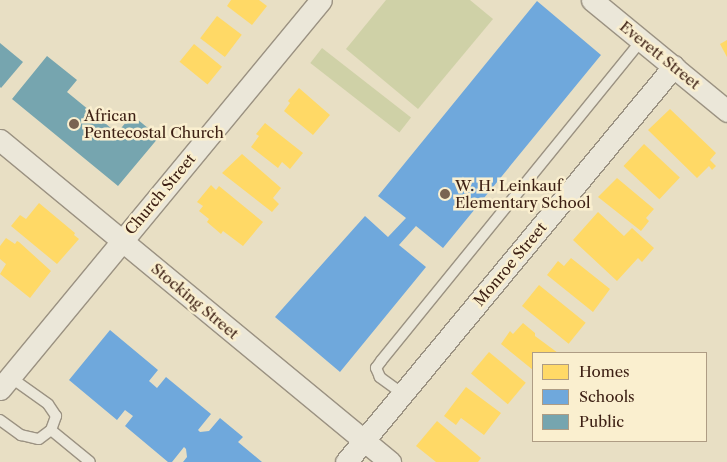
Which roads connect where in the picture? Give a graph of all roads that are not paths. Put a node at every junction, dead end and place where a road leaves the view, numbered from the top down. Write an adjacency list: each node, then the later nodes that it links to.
1 (321, 0): 7 (street, Church Street)
2 (592, 0): 3 (street, Everett Street)
3 (642, 40): 4 (street, Everett Street); 9 (lane)
4 (674, 66): 5 (street, Everett Street); 9 (street, Monroe Street)
5 (727, 111)
6 (0, 140): 7 (street, Stocking Street)
7 (122, 240): 8 (street, Church Street); 12 (street, Stocking Street)
8 (5, 383): 11 (lane)
9 (403, 394): 12 (street, Monroe Street)
10 (0, 420): 11 (lane)
11 (51, 430): 13 (lane)
12 (364, 441): 14 (street, Monroe Street); 15 (street, Stocking Street)
13 (90, 462)
14 (346, 462)
15 (390, 462)

